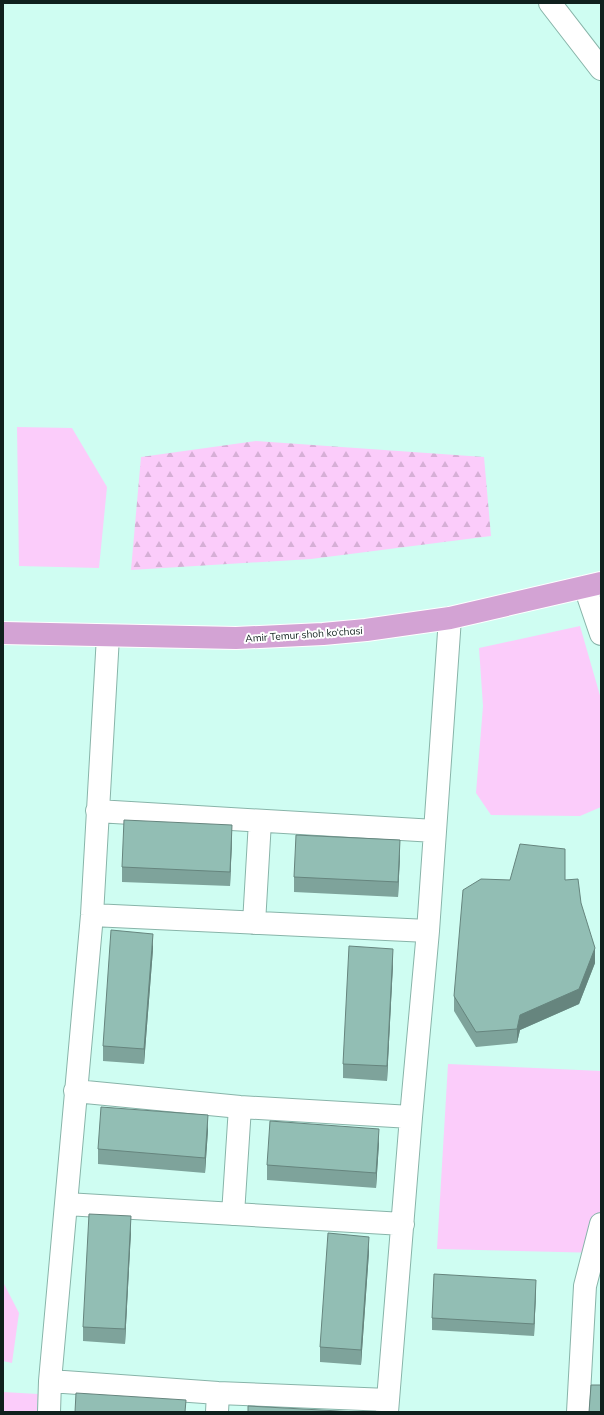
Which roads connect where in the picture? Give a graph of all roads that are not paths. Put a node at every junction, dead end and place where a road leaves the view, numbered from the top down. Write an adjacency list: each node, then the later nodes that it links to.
1 (550, 3): 2 (street)
2 (601, 69)
3 (593, 585): 4 (main road, Amir Temur shoh ko‘chasi); 6 (street)
4 (450, 618): 7 (main road, Amir Temur shoh ko‘chasi); 10 (street)
5 (3, 633): 7 (main road, Amir Temur shoh ko‘chasi)
6 (601, 634)
7 (108, 636): 8 (street)
8 (97, 811): 9 (street); 11 (street)
9 (260, 821): 10 (street); 12 (street)
10 (435, 831): 13 (street)
11 (92, 915): 12 (street); 14 (street)
12 (254, 923): 13 (street)
13 (428, 931): 16 (street)
14 (75, 1091): 15 (street); 17 (street)
15 (240, 1107): 16 (street); 18 (street)
16 (411, 1117): 19 (street)
17 (66, 1204): 18 (street); 21 (street)
18 (233, 1214): 19 (street)
19 (403, 1224): 23 (street)
20 (601, 1224): 25 (street)
21 (50, 1381): 22 (street); 24 (street)
22 (217, 1403): 23 (street)
23 (387, 1406)
24 (49, 1412)
25 (578, 1412)

